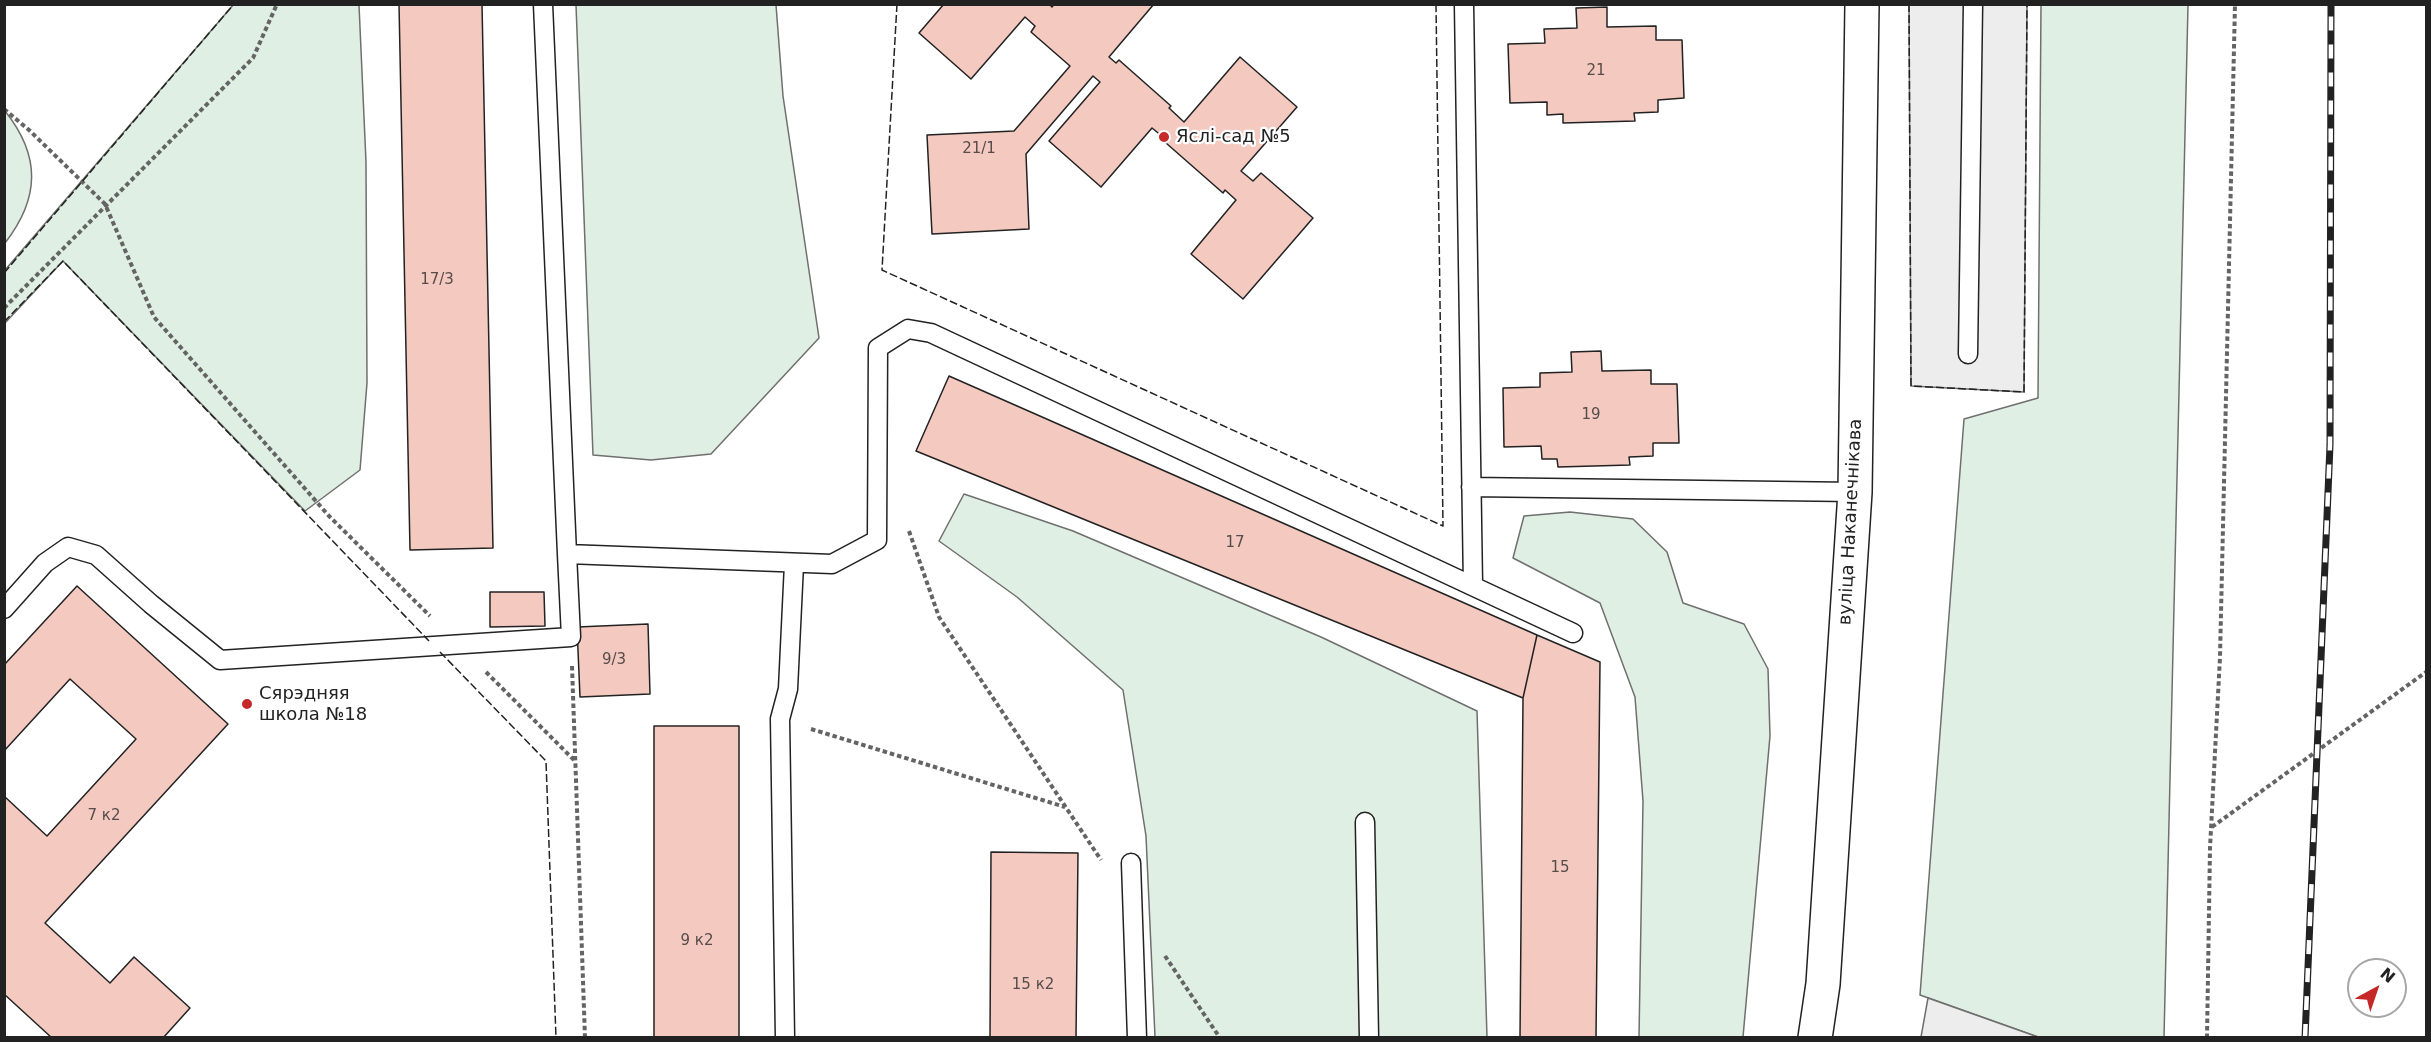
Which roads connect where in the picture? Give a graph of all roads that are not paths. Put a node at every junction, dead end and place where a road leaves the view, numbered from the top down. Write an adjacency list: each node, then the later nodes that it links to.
1 (543, 4): 8 (lane)
2 (1464, 4): 6 (lane)
3 (1862, 4): 7 (main road, вуліца Наканечнікава)
4 (1973, 4): 5 (lane)
5 (1968, 354)
6 (1471, 487): 7 (lane); 10 (lane)
7 (1855, 492): 18 (main road, вуліца Наканечнікава)
8 (567, 554): 9 (lane); 11 (lane)
9 (794, 564): 10 (lane); 15 (lane)
10 (1473, 586): 12 (lane)
11 (4, 609)
12 (1573, 633)
13 (1365, 822): 17 (lane)
14 (1131, 863): 16 (lane)
15 (785, 1038)
16 (1137, 1038)
17 (1370, 1038)
18 (1815, 1038)

